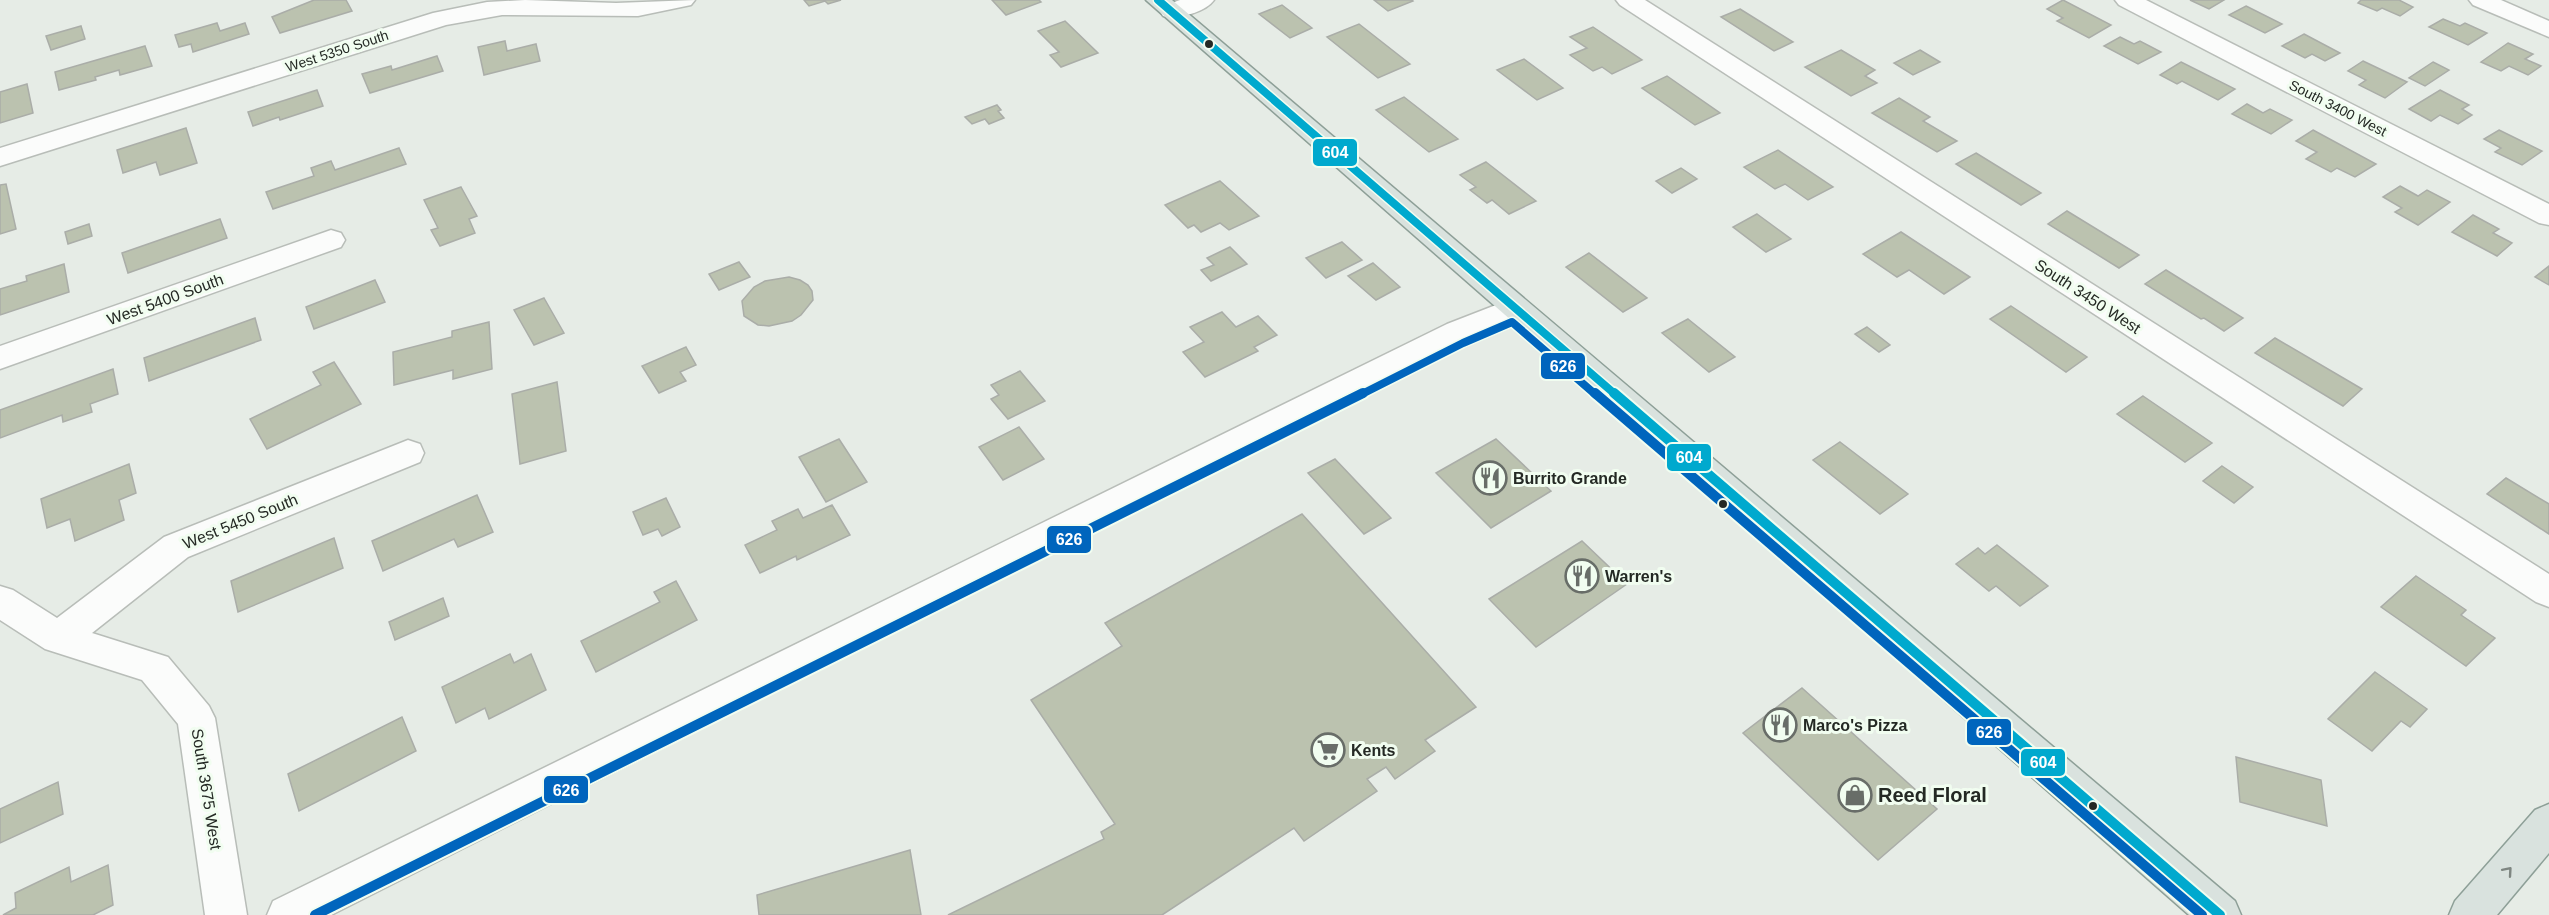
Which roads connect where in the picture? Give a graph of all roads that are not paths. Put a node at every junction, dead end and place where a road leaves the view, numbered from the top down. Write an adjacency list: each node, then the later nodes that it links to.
1 (682, 0): 8 (street, West 5350 South)
2 (1202, 0): 6 (street)
3 (1628, 0): 14 (street, South 3450 West)
4 (2127, 0): 9 (street, South 3400 West)
5 (2481, 0): 7 (street)
6 (1165, 6): 11 (main road)
7 (2549, 30)
8 (0, 157)
9 (2549, 216)
10 (331, 240): 12 (street, West 5400 South)
11 (1514, 308): 19 (street); 20 (main road)
12 (0, 358)
13 (408, 453): 16 (street, West 5450 South)
14 (2549, 592)
15 (0, 601): 16 (street, South 3675 West)
16 (58, 638): 18 (street, South 3675 West)
17 (2549, 823): 21 (main road, one-way to 17)
18 (226, 915)
19 (288, 915)
20 (2220, 915)
21 (2470, 915)

